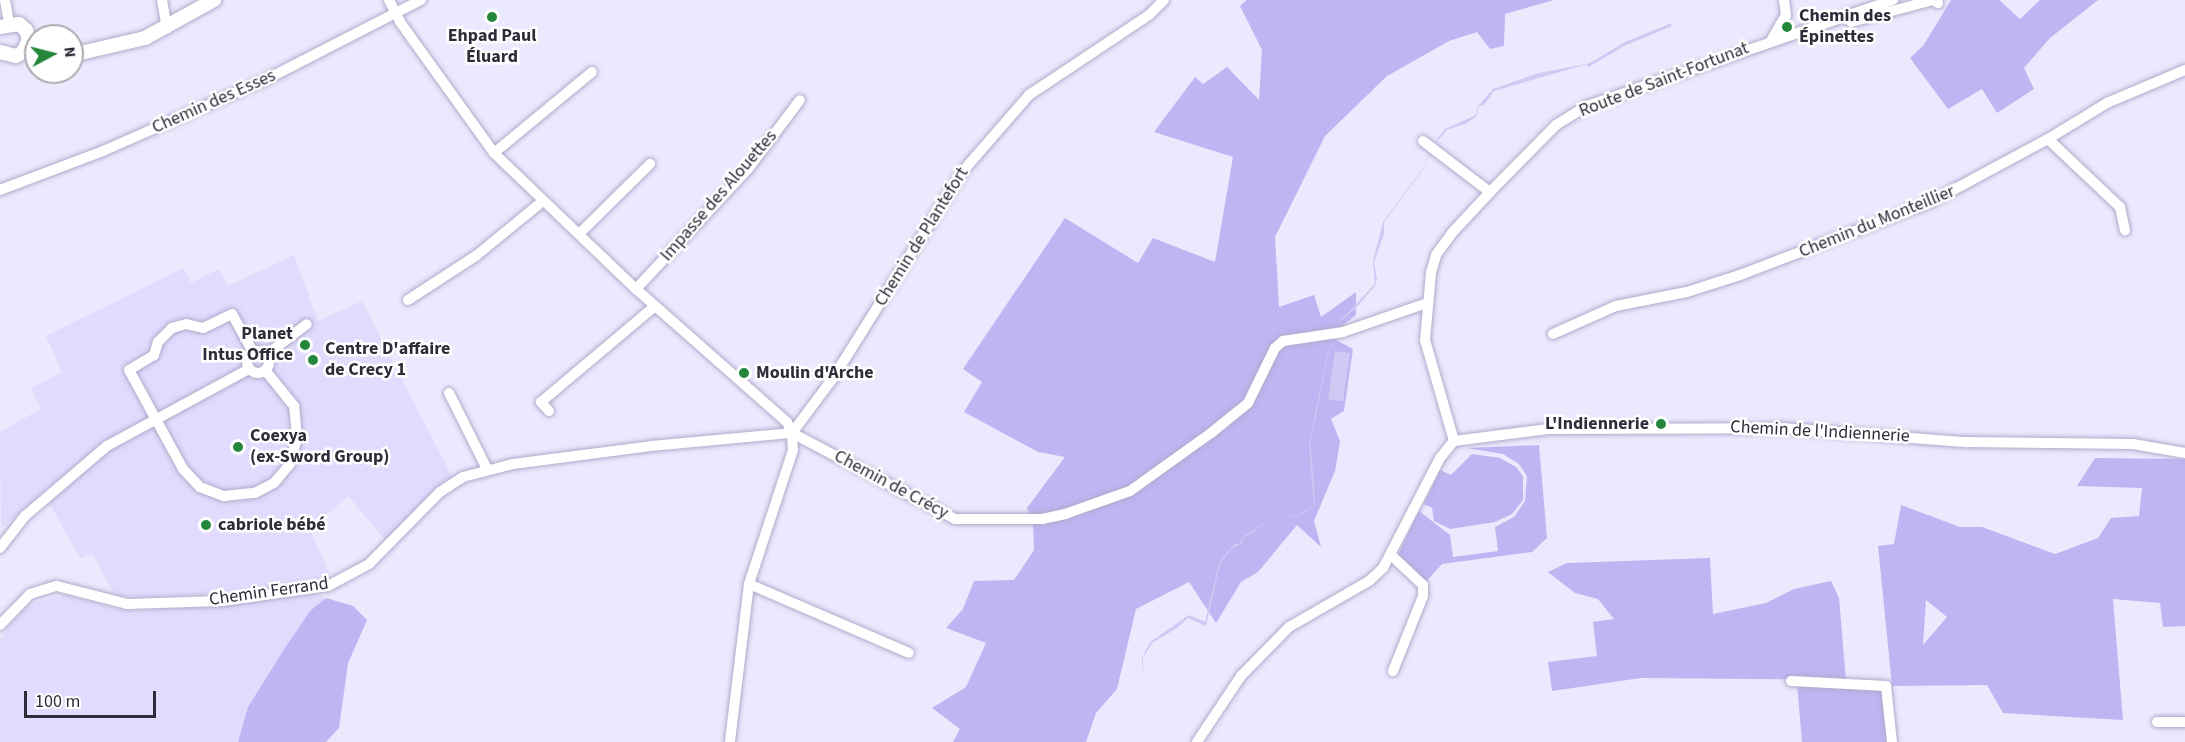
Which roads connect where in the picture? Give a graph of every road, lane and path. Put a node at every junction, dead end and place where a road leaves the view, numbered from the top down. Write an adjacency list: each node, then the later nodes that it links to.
1 (4, 0): 12 (street)
2 (162, 0): 13 (street)
3 (214, 0): 13 (main road)
4 (389, 0): 10 (street, Chemin de Crécy)
5 (421, 0): 10 (street, Chemin des Esses)
6 (1164, 0): 44 (street, Chemin de Plantefort)
7 (1784, 0): 15 (street)
8 (1893, 0): 11 (street, Route de Saint-Fortunat)
9 (1938, 3): 11 (street)
10 (395, 13): 24 (street, Chemin de Crécy); 26 (street, Chemin des Esses)
11 (1845, 17): 15 (street, Route de Saint-Fortunat)
12 (4, 25): 14 (main road)
13 (167, 29): 17 (main road)
14 (24, 30)
15 (1772, 39): 27 (street, Route de Saint-Fortunat)
16 (0, 52): 18 (main road)
17 (84, 52)
18 (24, 53)
19 (2185, 70): 22 (street, Chemin du Monteillier)
20 (592, 72): 24 (street)
21 (800, 100): 31 (street, Impasse des Alouettes)
22 (2048, 139): 29 (street); 36 (street, Chemin du Monteillier)
23 (1429, 145): 27 (street)
24 (494, 153): 28 (street, Chemin de Crécy)
25 (650, 164): 30 (street)
26 (0, 190)
27 (1490, 192): 33 (street, Route de Saint-Fortunat)
28 (543, 201): 30 (street, Chemin de Crécy); 32 (street)
29 (2125, 230)
30 (579, 234): 31 (street, Chemin de Crécy)
31 (636, 290): 34 (street, Chemin de Crécy)
32 (408, 300)
33 (1427, 303): 44 (street, Chemin de Crécy); 45 (street, Route de Saint-Fortunat)
34 (655, 306): 42 (street); 44 (street, Chemin de Crécy)
35 (307, 324): 38 (street)
36 (1553, 334)
37 (253, 352): 38 (street); 39 (street); 43 (street)
38 (266, 355): 40 (street)
39 (249, 369): 40 (street); 43 (street)
40 (265, 370): 43 (street)
41 (449, 393): 47 (street)
42 (549, 411)
43 (157, 418): 48 (street)
44 (792, 434): 47 (street, Chemin Ferrand); 50 (street)
45 (1454, 441): 46 (street, Chemin de l'Indiennerie); 49 (street)
46 (2185, 453)
47 (487, 469): 51 (street, Chemin Ferrand)
48 (0, 548)
49 (1391, 555): 53 (street); 58 (street)
50 (749, 584): 52 (street); 57 (street)
51 (2, 621)
52 (909, 653)
53 (1393, 671)
54 (1791, 681): 59 (street)
55 (2157, 722): 56 (street)
56 (2185, 722)
57 (730, 742)
58 (1197, 742)
59 (1892, 742)

